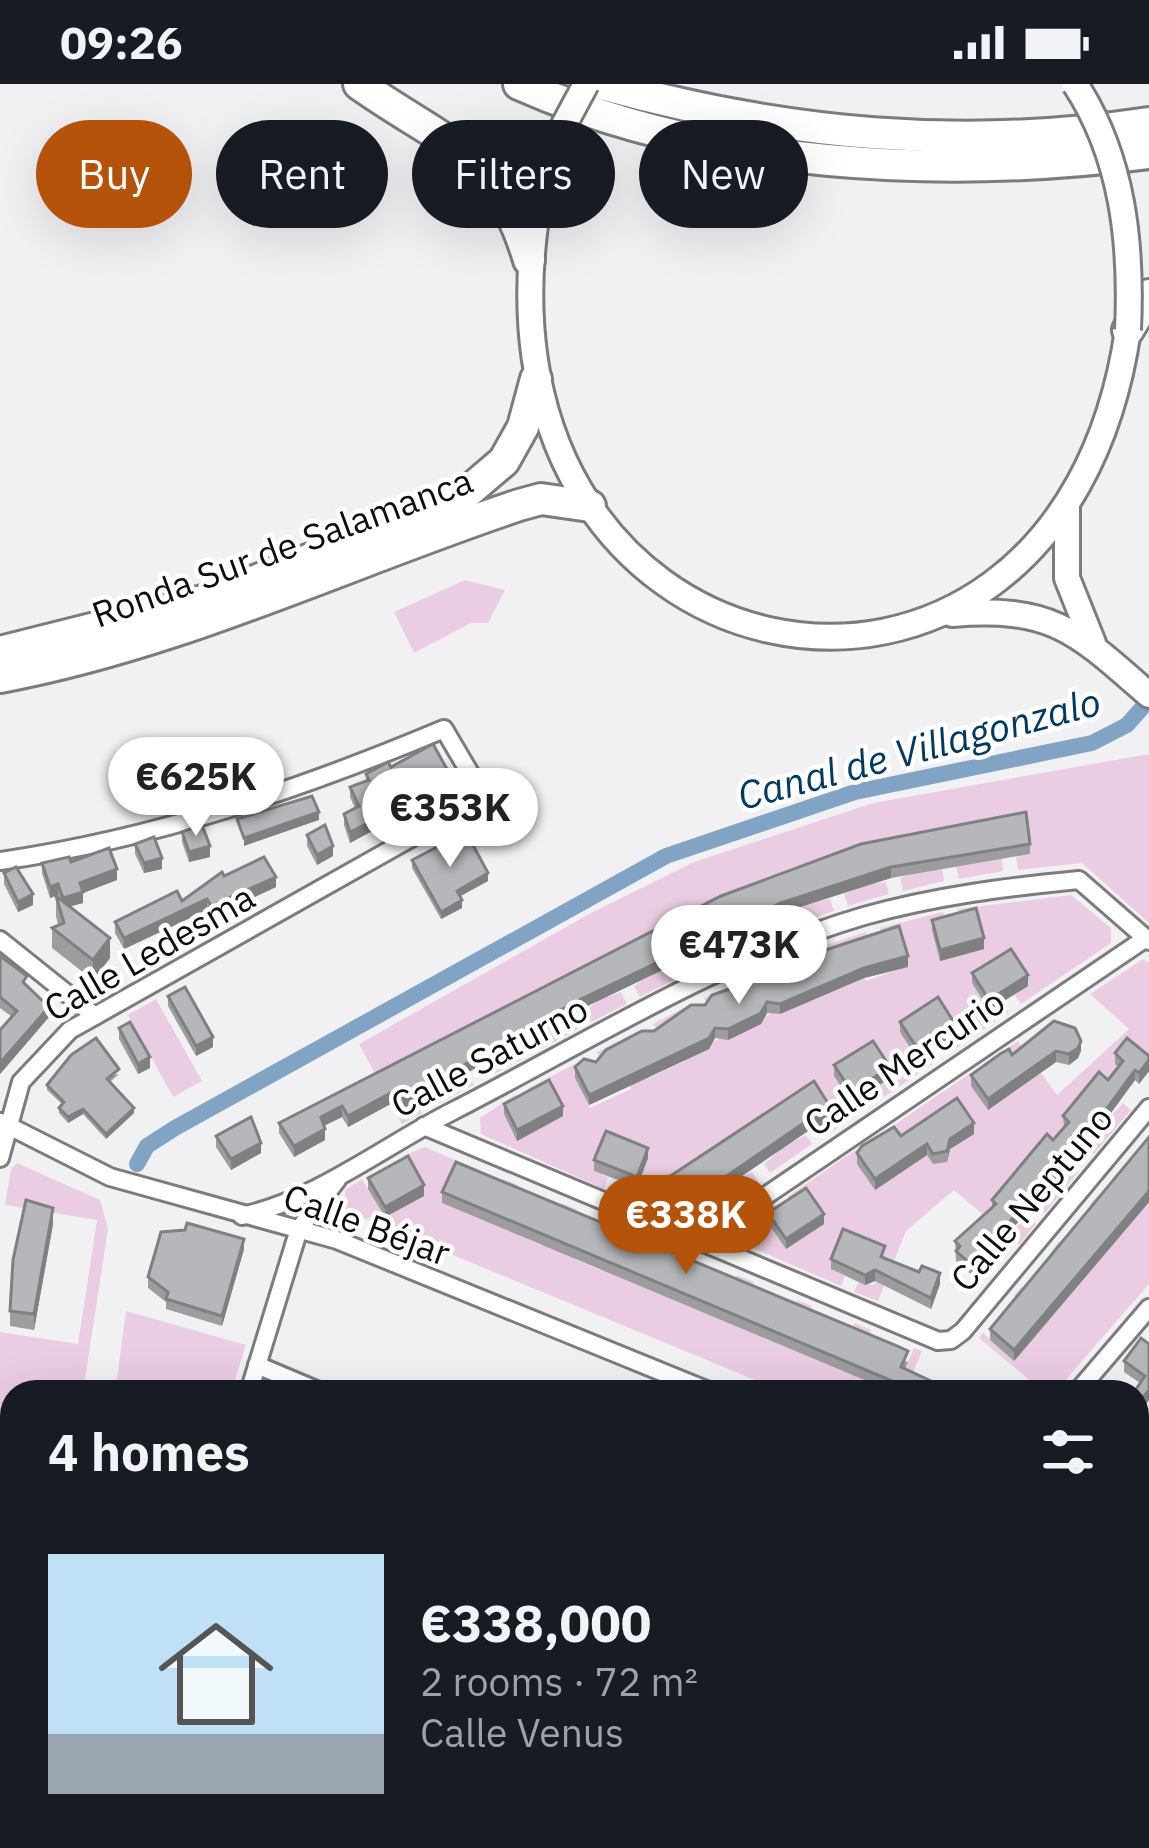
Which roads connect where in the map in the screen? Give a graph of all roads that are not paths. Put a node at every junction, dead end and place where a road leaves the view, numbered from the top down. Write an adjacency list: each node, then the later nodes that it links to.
1 (359, 84): 8 (highway)
2 (519, 84): 7 (highway)
3 (586, 84): 8 (main road, bridge)
4 (602, 84): 6 (highway)
5 (1075, 84): 10 (main road, bridge)
6 (1149, 123)
7 (1149, 153)
8 (529, 260): 11 (main road)
9 (1149, 295): 10 (highway)
10 (1128, 330): 12 (main road)
11 (536, 379): 13 (main road); 16 (highway, Ronda Sur de Salamanca)
12 (1067, 502): 14 (main road); 15 (main road)
13 (590, 506): 14 (main road); 17 (highway, Ronda Sur de Salamanca)
14 (932, 615): 15 (main road)
15 (1096, 649): 18 (main road)
16 (0, 652)
17 (0, 677)
18 (1146, 693)
19 (0, 861): 22 (street, Calle Ledesma)
20 (0, 940): 22 (street)
21 (1148, 940): 25 (street, Calle Saturno); 31 (street, Calle Mercurio)
22 (95, 1016): 24 (street, Calle Ledesma)
23 (1149, 1108): 31 (street, Calle Neptuno)
24 (3, 1123): 26 (street, Calle Ledesma); 28 (street, Calle Béjar)
25 (424, 1126): 27 (street, Calle Saturno); 31 (street)
26 (0, 1158)
27 (317, 1193): 28 (street, Calle Saturno); 29 (street, Calle Saturno); 30 (street)
28 (242, 1216): 29 (street, Calle Béjar)
29 (299, 1229): 30 (street, Calle Béjar); 33 (street, Calle Saturno)
30 (337, 1240): 36 (street, Calle Béjar)
31 (699, 1241)
32 (1149, 1308): 37 (street)
33 (257, 1365): 34 (street, Calle Saturno); 35 (street)
34 (253, 1380)
35 (293, 1380)
36 (681, 1380)
37 (1092, 1380)

